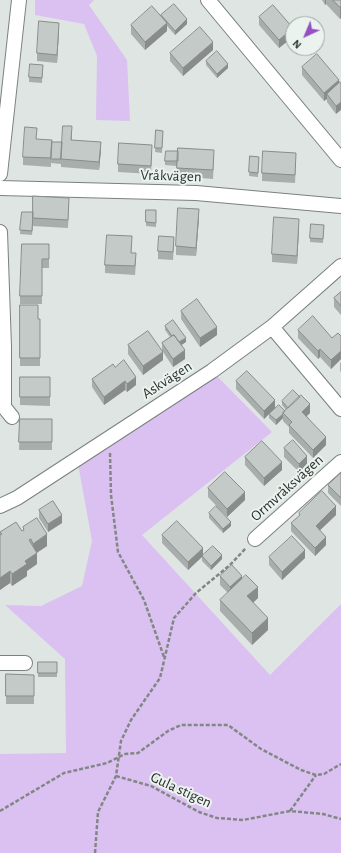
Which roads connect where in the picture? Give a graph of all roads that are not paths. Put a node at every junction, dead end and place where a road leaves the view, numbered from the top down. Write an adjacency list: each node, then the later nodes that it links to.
1 (19, 0): 4 (street)
2 (208, 0): 3 (street)
3 (341, 160)
4 (0, 174)
5 (0, 188): 6 (street, Vråkvägen)
6 (341, 206)
7 (0, 232): 10 (street)
8 (341, 266): 9 (street, Askvägen)
9 (272, 327): 11 (street); 14 (street, Askvägen)
10 (2, 348): 12 (street)
11 (341, 409)
12 (12, 417)
13 (341, 462): 15 (street, Ormvråksvägen)
14 (0, 506)
15 (255, 539)
16 (0, 663): 17 (street)
17 (25, 663)

